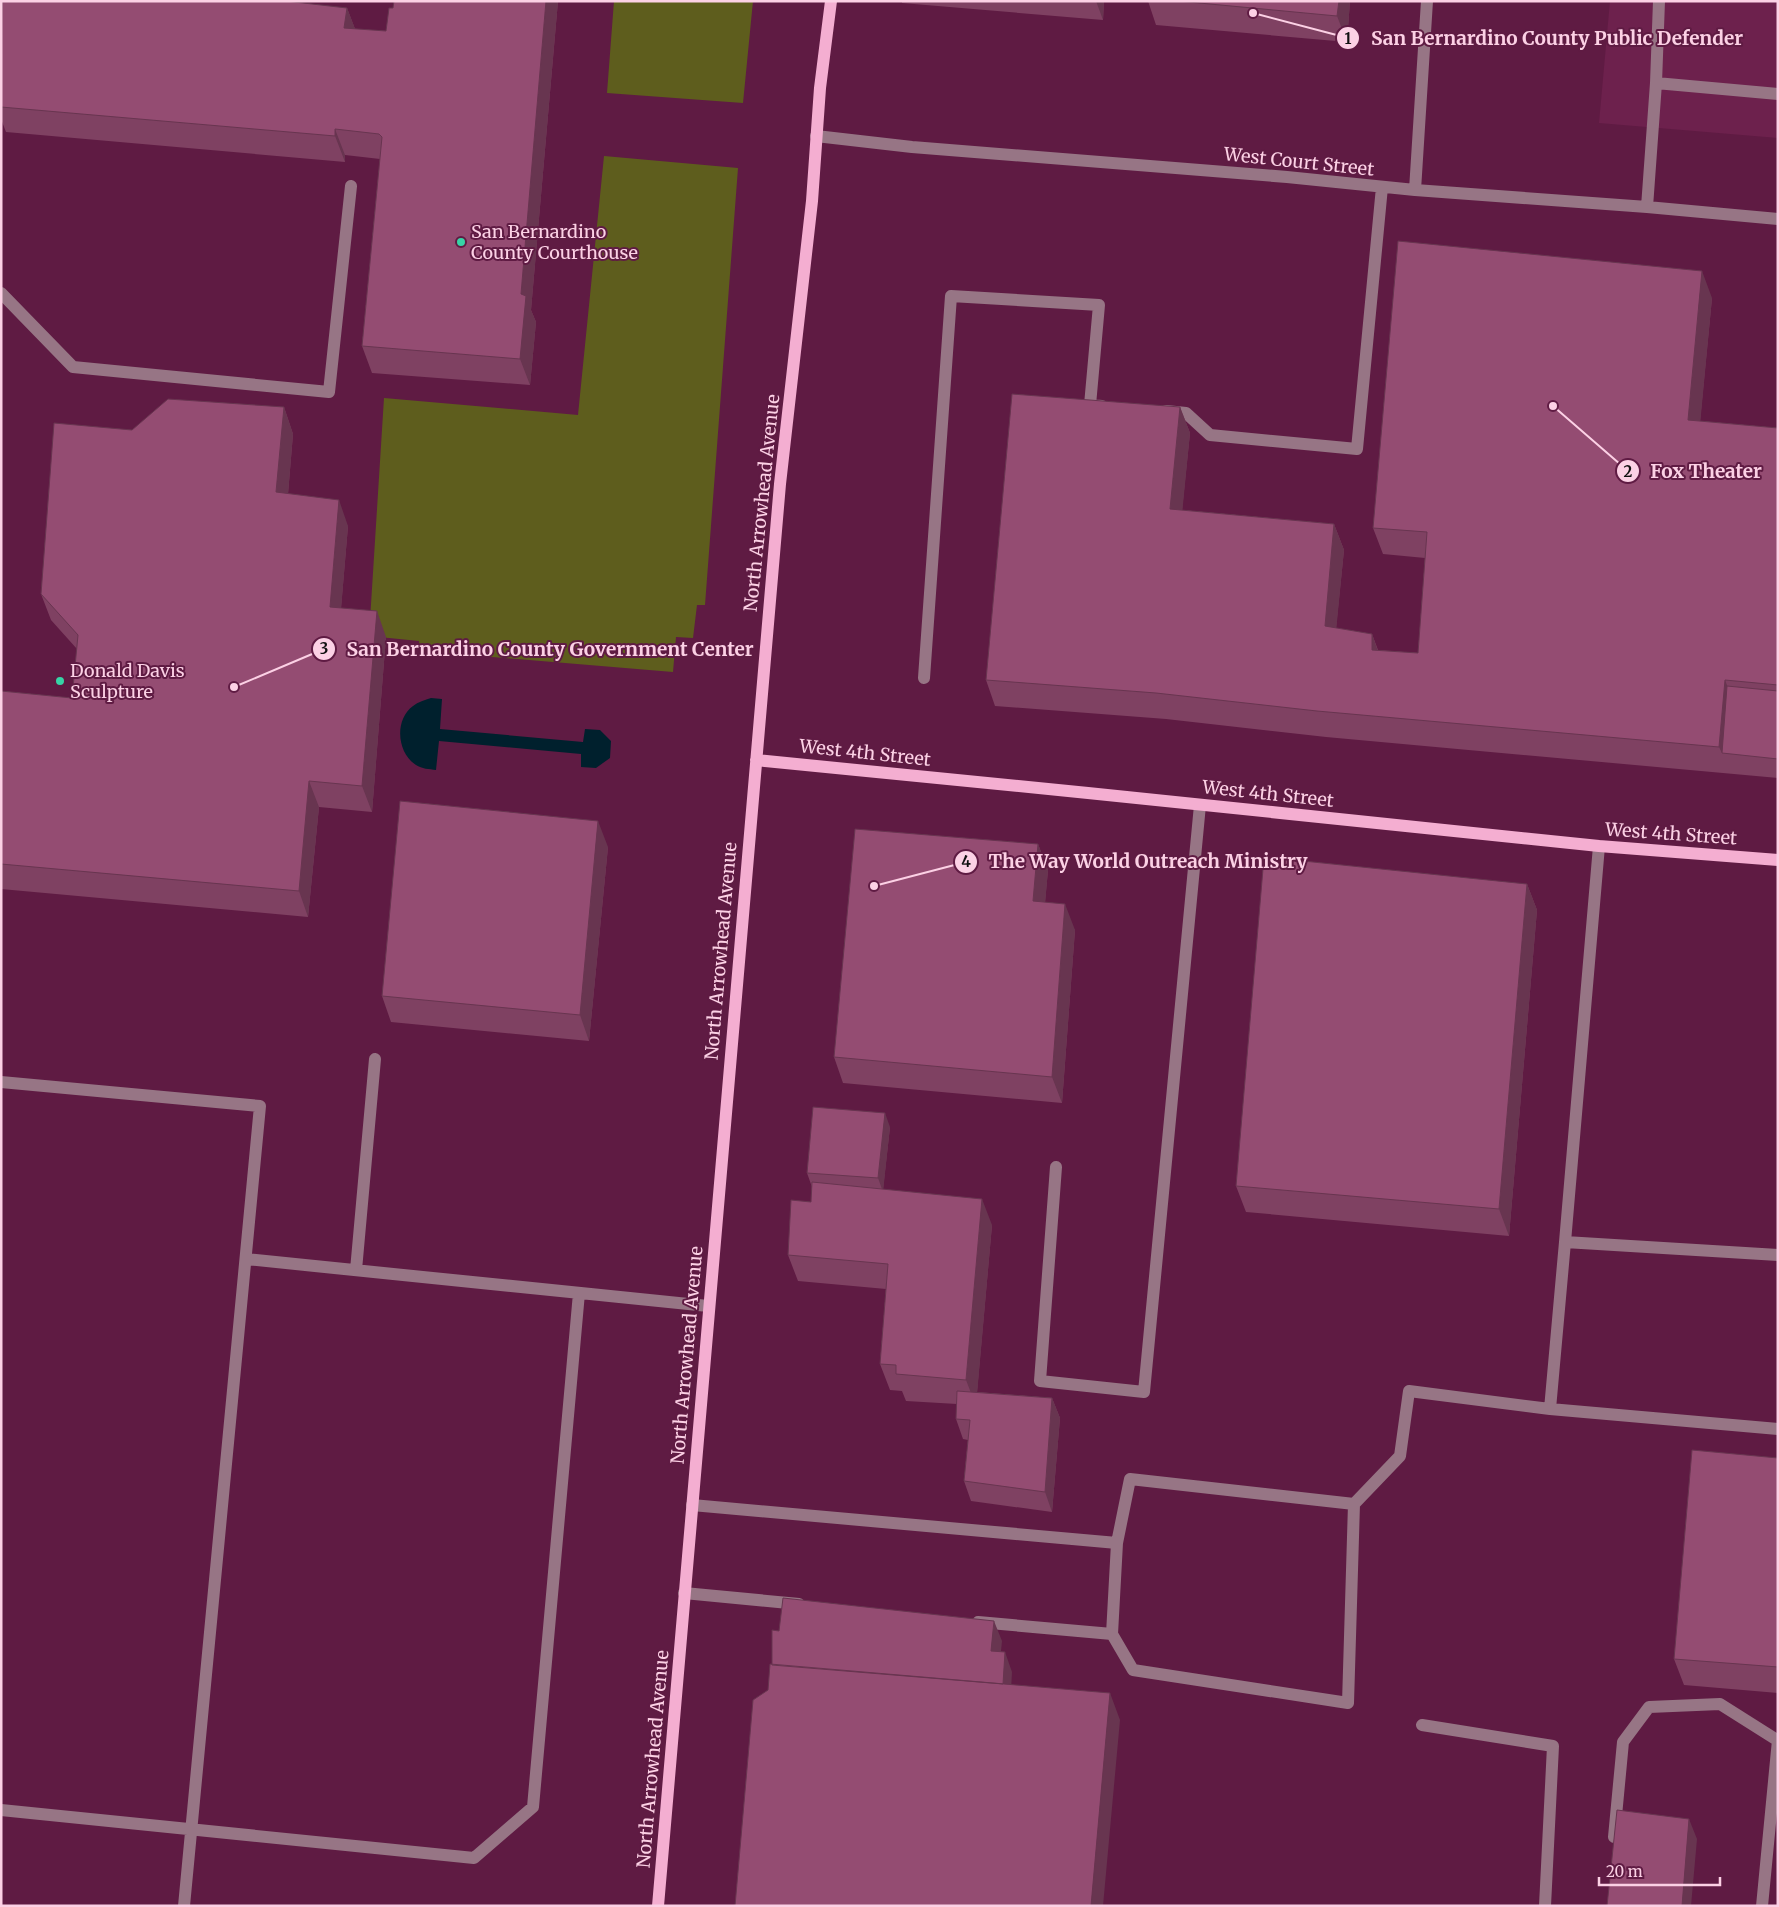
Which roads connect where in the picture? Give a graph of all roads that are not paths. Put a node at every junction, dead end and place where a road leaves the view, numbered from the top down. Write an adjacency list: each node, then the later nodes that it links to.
1 (830, 1): 6 (main road, North Arrowhead Avenue)
2 (1427, 1): 9 (street)
3 (1659, 1): 4 (street)
4 (1656, 83): 5 (street); 10 (street)
5 (1778, 94)
6 (816, 136): 8 (street, West Court Street); 16 (main road, North Arrowhead Avenue)
7 (351, 186): 12 (street)
8 (1382, 188): 9 (street, West Court Street); 14 (street)
9 (1415, 190): 10 (street, West Court Street)
10 (1647, 207): 11 (street, West Court Street)
11 (1778, 219)
12 (1, 293)
13 (1118, 408): 15 (street)
14 (1157, 411)
15 (924, 678)
16 (756, 760): 17 (main road, West 4th Street); 28 (main road, North Arrowhead Avenue)
17 (1200, 805): 18 (main road, West 4th Street); 22 (street)
18 (1599, 846): 19 (main road, West 4th Street); 23 (street)
19 (1778, 860)
20 (375, 1059): 26 (street)
21 (1, 1082): 25 (street)
22 (1056, 1167)
23 (1566, 1242): 24 (street); 29 (street)
24 (1778, 1255)
25 (246, 1259): 26 (street); 41 (street)
26 (356, 1270): 27 (street)
27 (579, 1293): 28 (street); 41 (street)
28 (708, 1306): 32 (main road, North Arrowhead Avenue)
29 (1550, 1408): 30 (street); 31 (street)
30 (1778, 1429)
31 (1354, 1504): 33 (street); 37 (street)
32 (692, 1505): 33 (street); 34 (main road, North Arrowhead Avenue)
33 (1117, 1543): 37 (street)
34 (684, 1594): 35 (street); 44 (main road, North Arrowhead Avenue)
35 (815, 1606)
36 (964, 1620): 37 (street)
37 (1112, 1634)
38 (1422, 1725): 45 (street)
39 (1778, 1740): 42 (street); 46 (street)
40 (1, 1810): 41 (street)
41 (192, 1829): 43 (street)
42 (1613, 1848)
43 (184, 1906)
44 (658, 1906)
45 (1545, 1906)
46 (1762, 1906)

